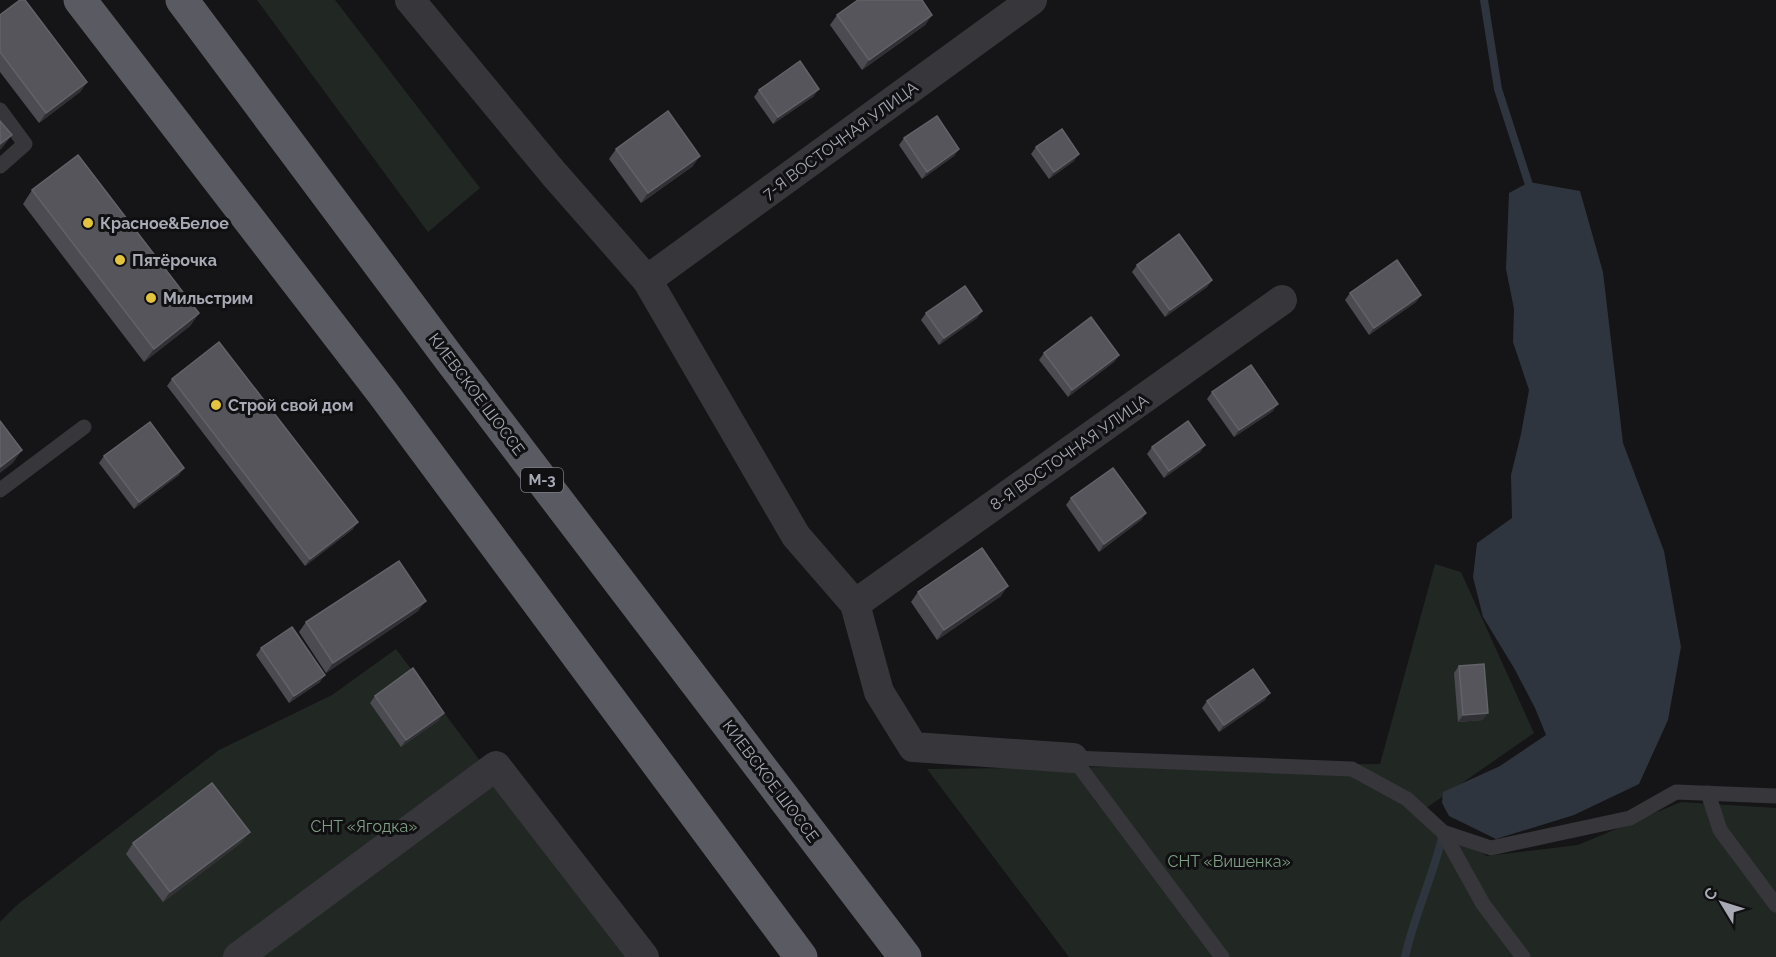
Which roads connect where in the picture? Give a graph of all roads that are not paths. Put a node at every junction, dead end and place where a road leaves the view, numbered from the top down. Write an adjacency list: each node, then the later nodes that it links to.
1 (80, 0): 17 (highway)
2 (182, 0): 20 (highway, КИЕВСКОЕ ШОССЕ / М-3)
3 (410, 0): 7 (street)
4 (1032, 0): 7 (street, 7-Я ВОСТОЧНАЯ УЛИЦА)
5 (0, 110): 6 (lane)
6 (0, 166)
7 (647, 280): 11 (street)
8 (1282, 300): 11 (street, 8-Я ВОСТОЧНАЯ УЛИЦА)
9 (84, 426): 10 (lane)
10 (0, 490)
11 (855, 604): 12 (street)
12 (1073, 758): 15 (lane); 21 (lane)
13 (1708, 793): 14 (lane); 15 (lane); 16 (lane)
14 (1776, 796)
15 (1443, 832): 22 (lane)
16 (1776, 905)
17 (792, 954)
18 (238, 957): 19 (street)
19 (644, 957)
20 (905, 957)
21 (1222, 957)
22 (1523, 957)

